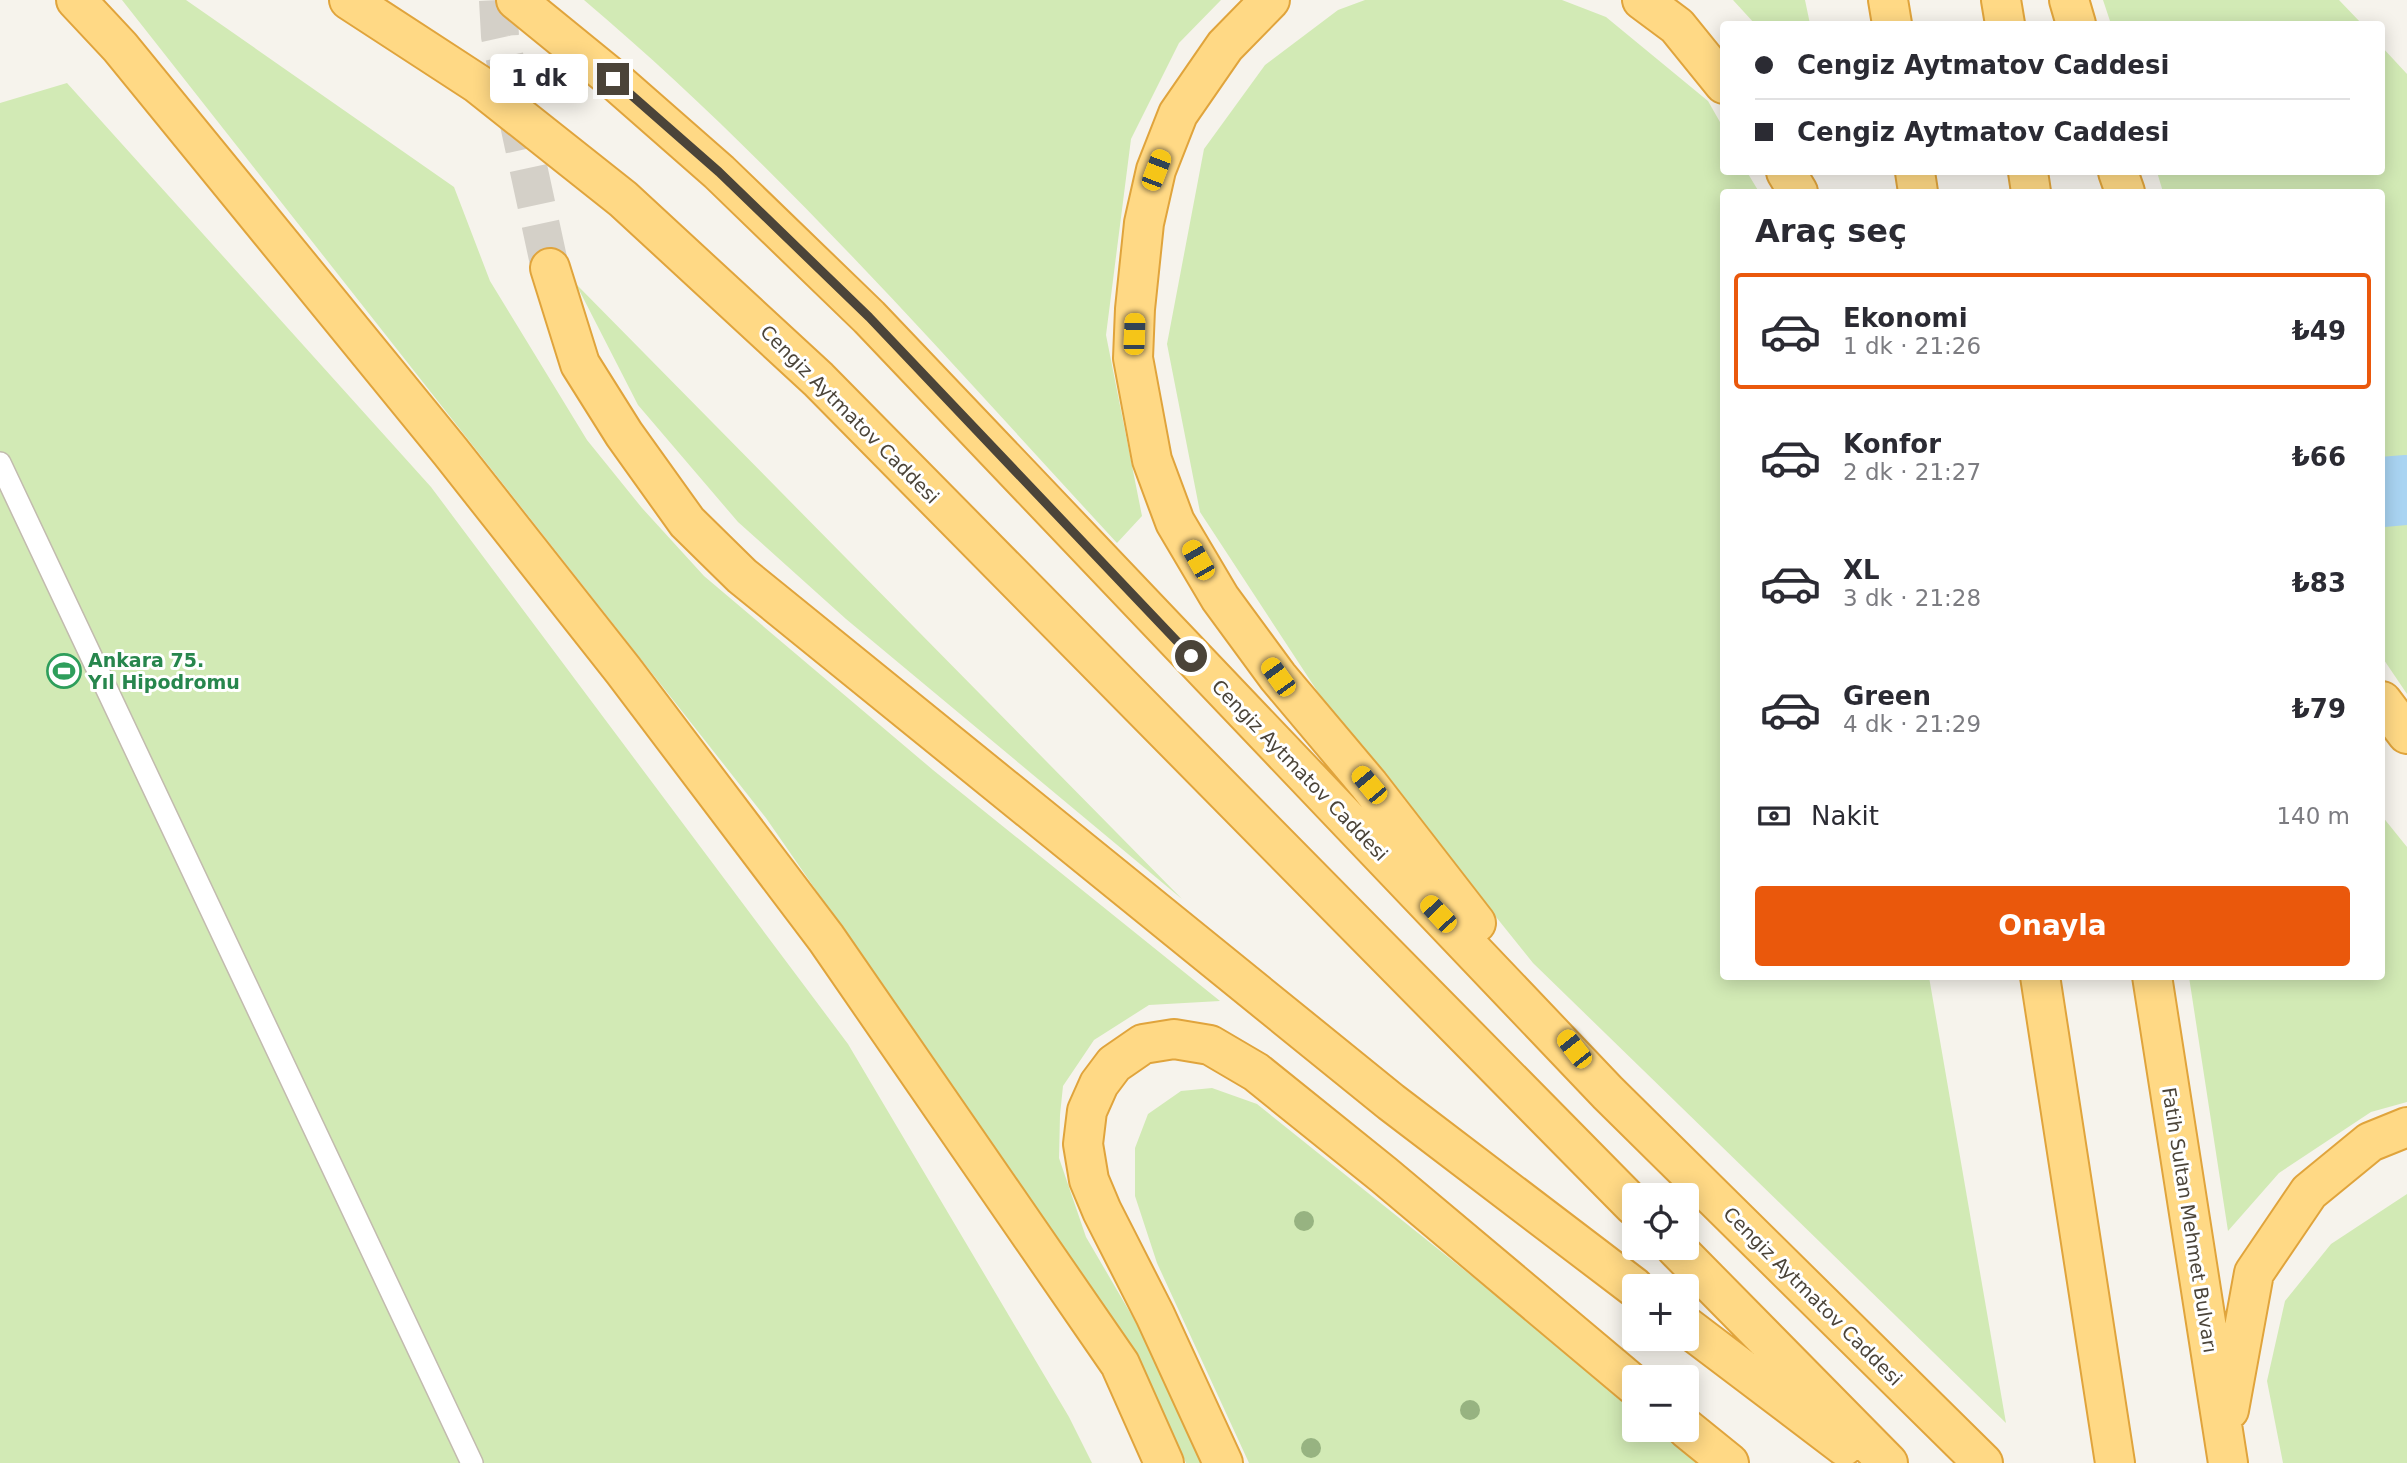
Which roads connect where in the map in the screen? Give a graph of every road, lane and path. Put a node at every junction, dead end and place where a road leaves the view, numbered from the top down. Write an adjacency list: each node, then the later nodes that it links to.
1 (76, 0): 32 (highway)
2 (349, 0): 23 (highway, Cengiz Aytmatov Caddesi)
3 (516, 0): 21 (highway, Cengiz Aytmatov Caddesi)
4 (1270, 0): 21 (highway)
5 (1642, 0): 12 (highway)
6 (1888, 0): 9 (highway)
7 (2001, 0): 10 (highway)
8 (2069, 0): 11 (highway)
9 (1892, 21)
10 (2004, 21)
11 (2075, 21)
12 (1720, 79)
13 (551, 268): 25 (highway)
14 (0, 463): 31 (lane)
15 (2385, 705): 16 (highway)
16 (2407, 734)
17 (2034, 980): 20 (highway)
18 (2041, 980): 20 (highway)
19 (2153, 980): 29 (highway, Fatih Sultan Mehmet Bulvarı)
20 (2046, 1015): 30 (highway)
21 (1608, 1093): 37 (highway, Cengiz Aytmatov Caddesi)
22 (2407, 1127): 29 (highway)
23 (1622, 1194)
24 (1687, 1260): 36 (highway)
25 (1622, 1278)
26 (1699, 1336): 35 (highway)
27 (1622, 1375): 33 (highway)
28 (1699, 1439): 34 (highway)
29 (2226, 1451)
30 (2115, 1460)
31 (472, 1463)
32 (1164, 1463)
33 (1223, 1463)
34 (1729, 1463)
35 (1866, 1463)
36 (1888, 1463)
37 (1983, 1463)

